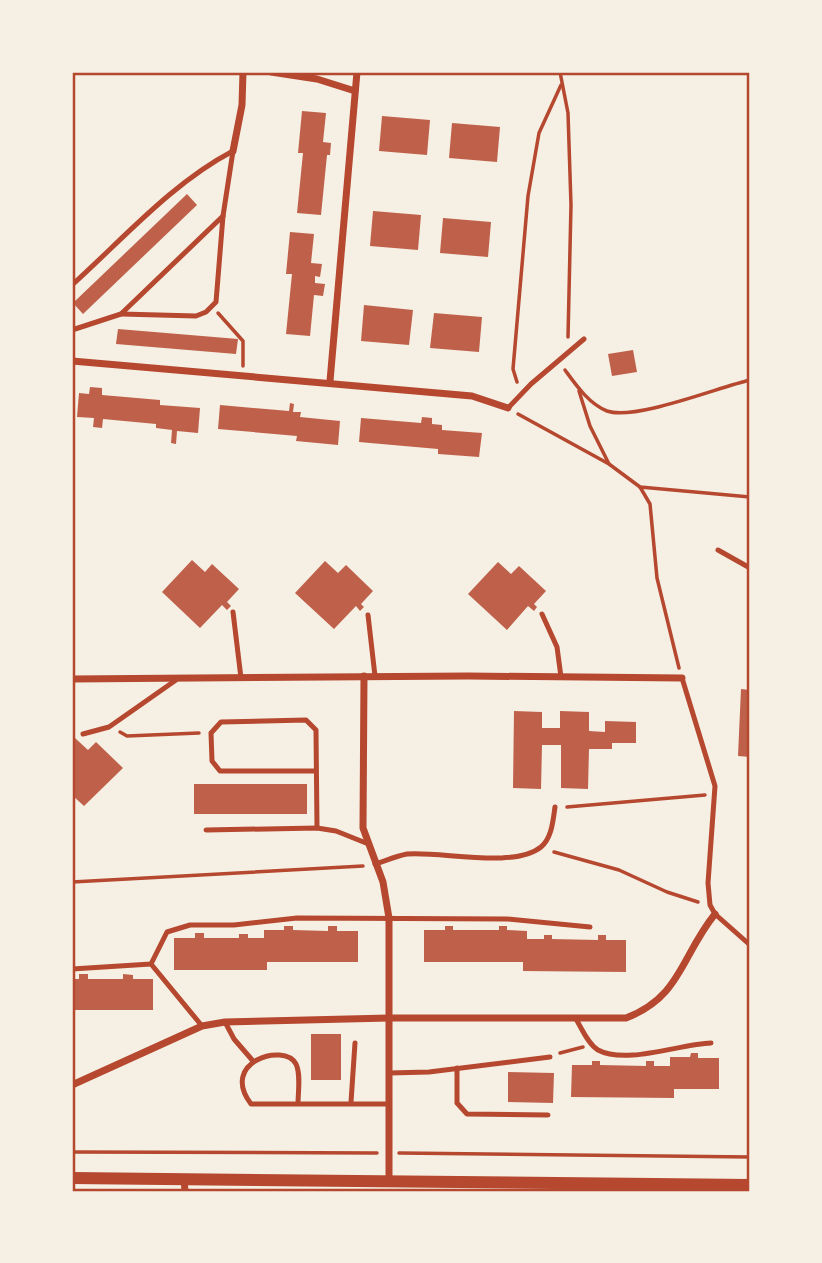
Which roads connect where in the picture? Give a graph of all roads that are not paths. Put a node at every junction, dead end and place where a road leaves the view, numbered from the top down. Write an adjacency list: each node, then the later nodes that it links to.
1 (243, 72): 5 (street)
2 (271, 72): 4 (street)
3 (357, 72): 4 (street)
4 (355, 91): 12 (street)
5 (233, 151): 6 (lane); 7 (lane)
6 (223, 216): 8 (lane); 8 (lane)
7 (72, 285)
8 (121, 314): 9 (lane)
9 (72, 330)
10 (584, 339): 13 (lane)
11 (72, 361): 12 (street)
12 (330, 382): 13 (street)
13 (508, 408)
14 (718, 550): 15 (lane)
15 (750, 568)
16 (233, 612): 23 (lane)
17 (542, 614): 21 (lane)
18 (368, 615): 20 (lane)
19 (364, 676): 20 (street); 23 (street); 31 (street)
20 (375, 676): 21 (street)
21 (561, 677): 24 (street)
22 (72, 678): 25 (street)
23 (241, 678): 25 (street)
24 (682, 678): 33 (lane)
25 (176, 680): 26 (lane)
26 (83, 734)
27 (316, 771): 27 (lane); 29 (lane)
28 (555, 807): 32 (lane)
29 (317, 828): 30 (lane); 31 (lane)
30 (206, 830)
31 (366, 843): 32 (street)
32 (375, 864): 34 (street)
33 (715, 914): 36 (lane); 40 (street)
34 (388, 919): 35 (lane); 37 (lane); 39 (street)
35 (590, 927)
36 (750, 945)
37 (151, 964): 38 (lane); 42 (lane)
38 (72, 969)
39 (388, 1018): 40 (street); 41 (street); 48 (street)
40 (576, 1019): 44 (lane)
41 (225, 1022): 42 (street); 46 (lane)
42 (202, 1026): 49 (street)
43 (355, 1043): 50 (lane)
44 (711, 1043)
45 (550, 1057): 47 (lane)
46 (253, 1060): 51 (lane); 51 (lane)
47 (457, 1068): 48 (lane); 53 (lane)
48 (389, 1073): 52 (street)
49 (72, 1085)
50 (351, 1102): 51 (lane); 52 (lane)
51 (299, 1104)
52 (389, 1104): 55 (street)
53 (548, 1115)
54 (72, 1178): 56 (street)
55 (389, 1181): 56 (street); 57 (street)
56 (184, 1185)
57 (750, 1185)

